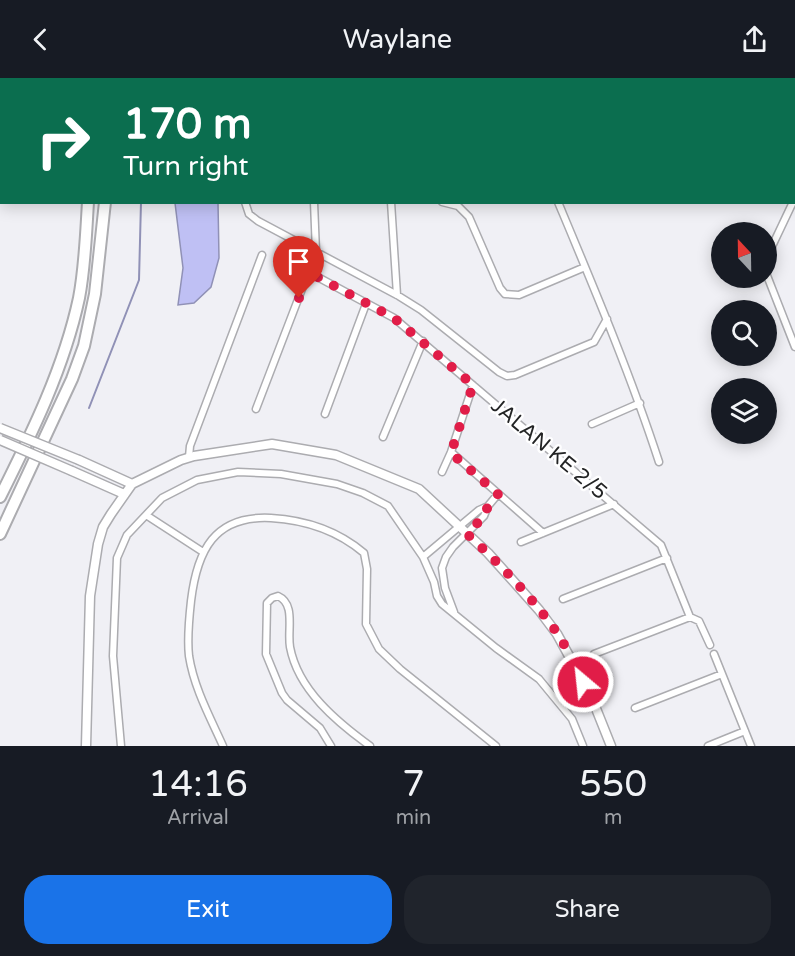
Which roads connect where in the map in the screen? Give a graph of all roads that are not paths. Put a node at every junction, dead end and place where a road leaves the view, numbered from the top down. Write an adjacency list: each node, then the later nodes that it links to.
1 (88, 204): 33 (highway)
2 (105, 204): 39 (highway)
3 (246, 204): 10 (street)
4 (314, 204): 10 (street)
5 (391, 204): 14 (street)
6 (450, 204): 12 (street)
7 (559, 204): 12 (street)
8 (792, 204): 9 (street)
9 (777, 236)
10 (316, 252): 14 (street)
11 (262, 255): 28 (street)
12 (585, 267): 16 (street)
13 (772, 288): 18 (street)
14 (397, 295): 16 (street)
15 (366, 304): 17 (street, JALAN KE 2/5); 21 (street, JALAN KE 2/5); 22 (street)
16 (607, 319): 20 (street)
17 (423, 341): 19 (street, JALAN KE 2/5); 25 (street)
18 (795, 347)
19 (473, 385): 27 (street); 34 (street, JALAN KE 2/5)
20 (640, 403): 23 (street); 29 (street)
21 (256, 409)
22 (325, 414)
23 (592, 424)
24 (0, 428): 31 (street, bridge)
25 (383, 437)
26 (0, 440): 31 (street, bridge)
27 (451, 453): 30 (street); 32 (street)
28 (189, 457): 31 (street); 37 (street)
29 (659, 462)
30 (442, 472)
31 (128, 489): 55 (street)
32 (498, 494): 35 (street); 38 (street)
33 (0, 497)
34 (614, 504): 38 (street); 44 (street, JALAN KE 2/5)
35 (488, 506): 37 (street); 40 (street)
36 (146, 515): 42 (street); 43 (street); 56 (street)
37 (460, 527): 40 (street); 43 (street)
38 (543, 533): 41 (street)
39 (0, 534)
40 (467, 534): 46 (street); 62 (street)
41 (521, 542)
42 (202, 552): 57 (street); 60 (street)
43 (423, 557): 46 (street)
44 (667, 558): 45 (street); 47 (street, JALAN KE 2/5)
45 (563, 599)
46 (456, 615): 61 (street)
47 (690, 617): 48 (street, JALAN KE 2/5); 49 (street)
48 (710, 645)
49 (594, 654)
50 (714, 654): 51 (street)
51 (722, 674): 52 (street); 53 (street)
52 (635, 708)
53 (745, 731): 63 (street); 64 (street)
54 (362, 743): 58 (street); 59 (street)
55 (86, 746)
56 (121, 746)
57 (223, 746)
58 (331, 746)
59 (370, 746)
60 (496, 746)
61 (583, 746)
62 (611, 746)
63 (708, 746)
64 (751, 746)

